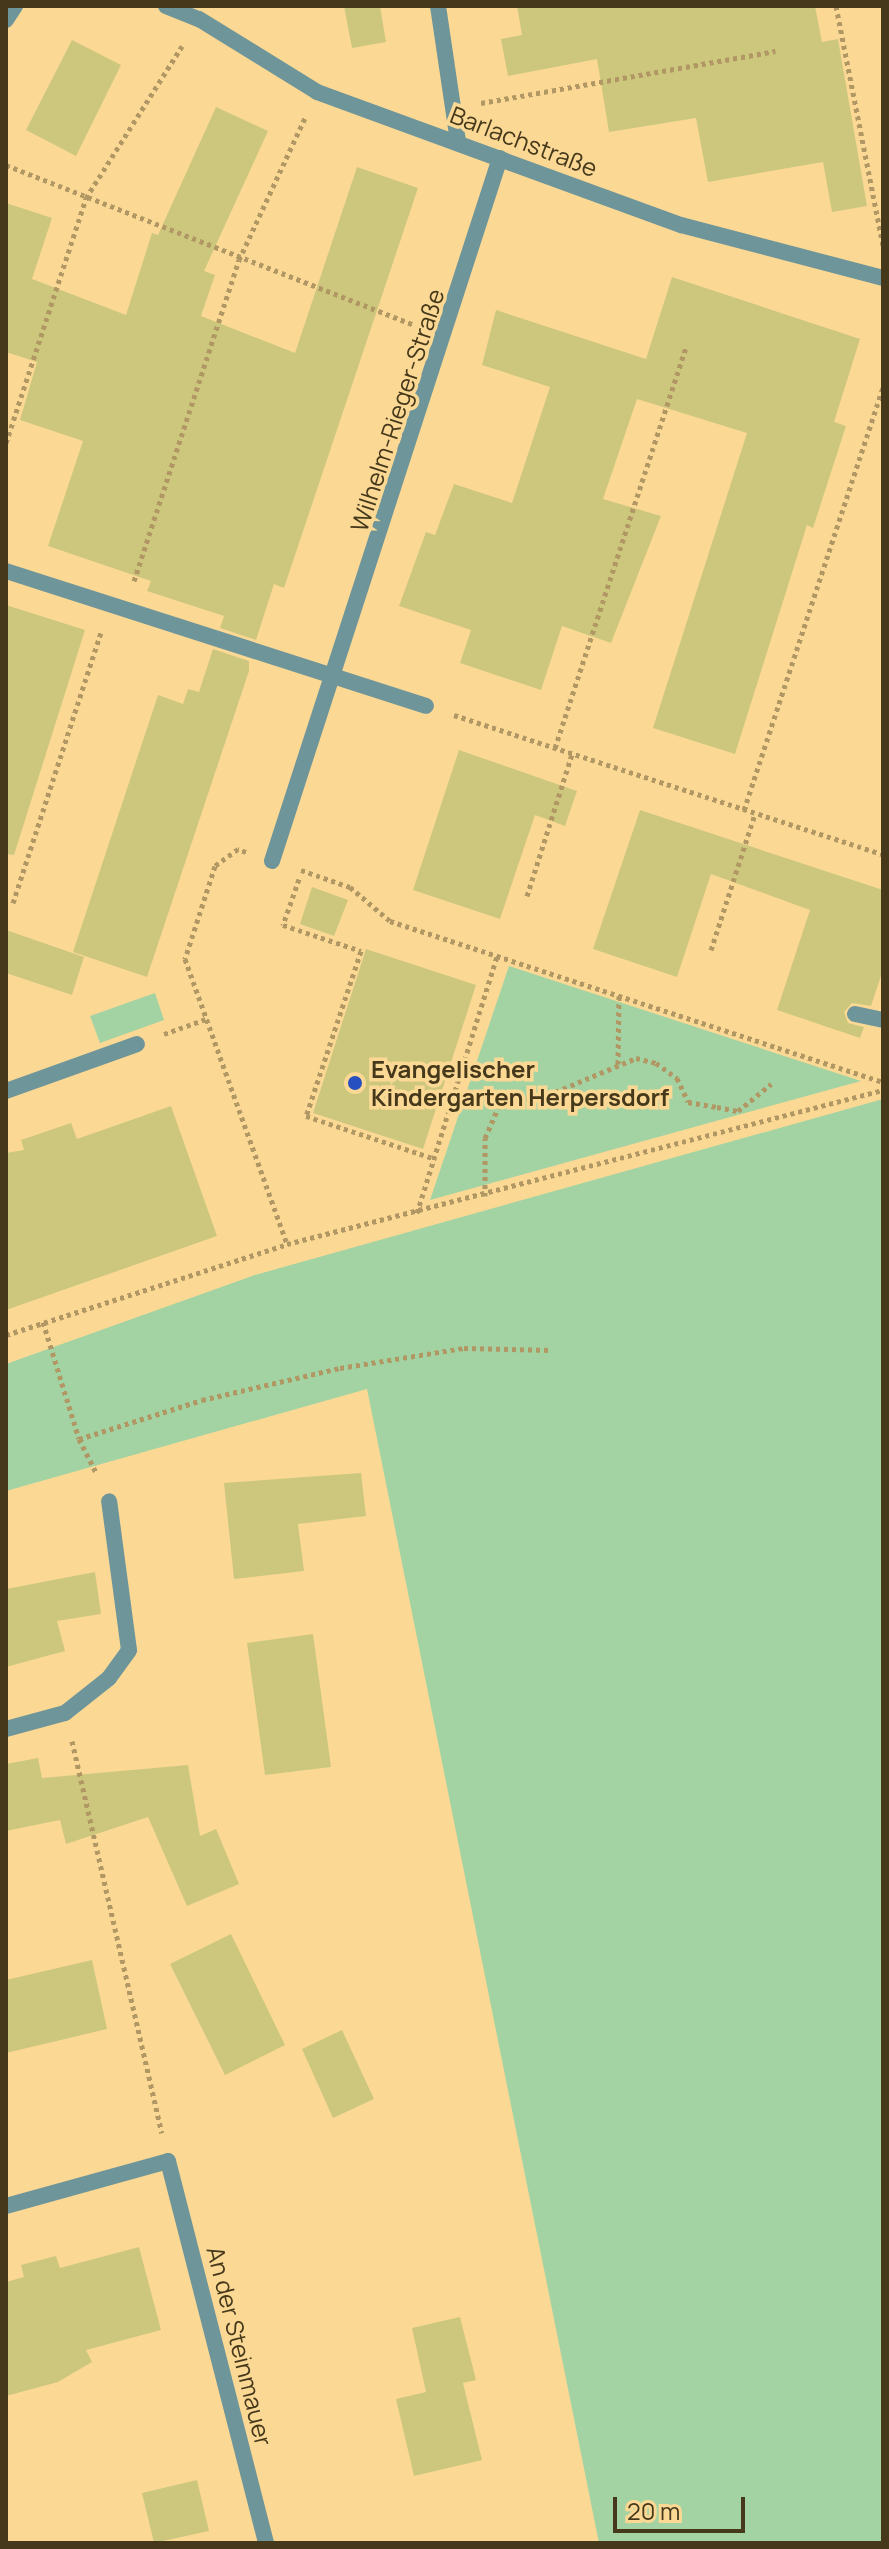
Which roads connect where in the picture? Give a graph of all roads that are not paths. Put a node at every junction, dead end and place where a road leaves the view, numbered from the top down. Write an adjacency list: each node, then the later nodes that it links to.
1 (15, 6): 4 (street)
2 (166, 6): 5 (street, Barlachstraße)
3 (438, 6): 5 (street)
4 (6, 20)
5 (458, 141): 6 (street, Barlachstraße)
6 (500, 158): 7 (street, Barlachstraße); 9 (street, Wilhelm-Rieger-Straße)
7 (883, 278)
8 (6, 571): 9 (street)
9 (336, 676): 10 (street); 11 (street, Wilhelm-Rieger-Straße)
10 (426, 706)
11 (272, 861)
12 (855, 1014): 13 (street)
13 (883, 1020)
14 (137, 1044): 15 (street)
15 (6, 1091)
16 (109, 1501): 17 (street)
17 (6, 1729)
18 (6, 2206): 19 (street, An der Steinmauer)
19 (266, 2543)

